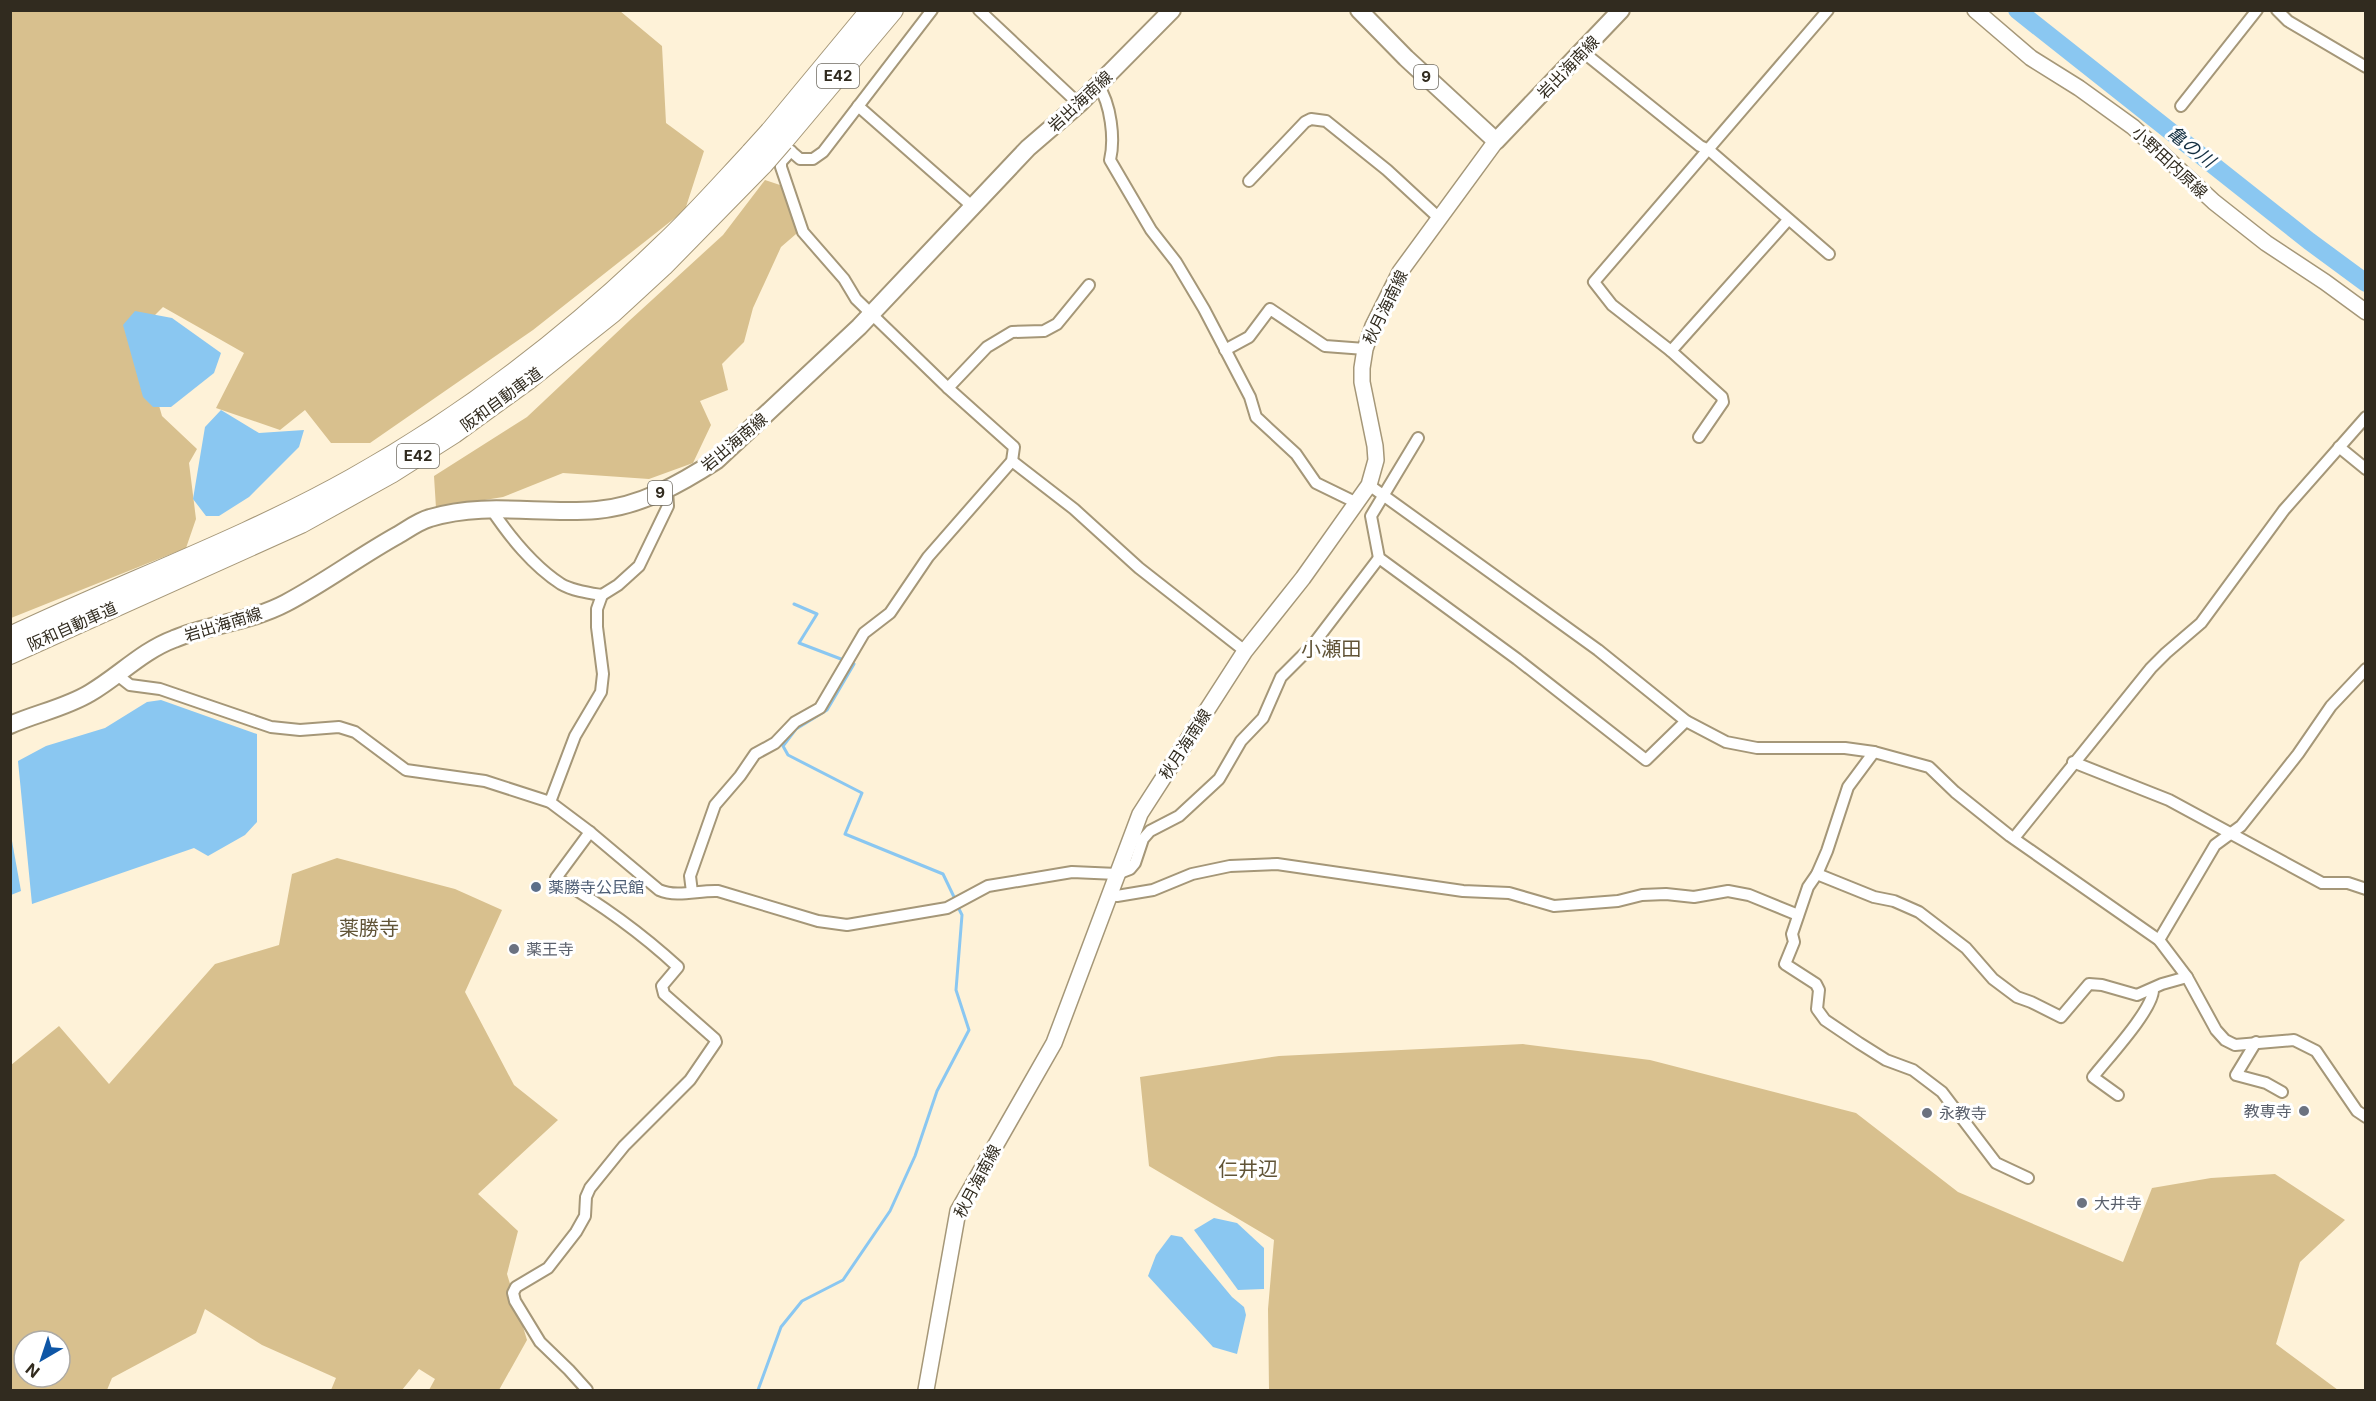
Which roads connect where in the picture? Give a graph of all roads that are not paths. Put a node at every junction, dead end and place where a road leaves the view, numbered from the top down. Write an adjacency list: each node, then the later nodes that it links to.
1 (871, 10): 18 (highway, 阪和自動車道 / E42)
2 (893, 10): 18 (highway, 阪和自動車道 / E42)
3 (932, 10): 16 (street)
4 (979, 10): 15 (street)
5 (1172, 10): 14 (main road, 岩出海南線 / 9)
6 (1359, 10): 19 (main road, 9)
7 (1621, 10): 12 (main road, 岩出海南線)
8 (1828, 10): 20 (street)
9 (1975, 10): 28 (main road, 小野田内原線)
10 (2257, 10): 17 (street)
11 (2277, 10): 13 (street)
12 (1583, 52): 19 (main road, 岩出海南線); 20 (street)
13 (2366, 67)
14 (1098, 85): 15 (main road, 岩出海南線 / 9); 31 (street)
15 (1079, 104): 23 (main road, 岩出海南線 / 9)
16 (858, 106): 18 (street); 23 (street)
17 (2181, 106)
18 (776, 137): 21 (highway, 阪和自動車道 / E42, bridge); 29 (street)
19 (1496, 141): 24 (main road, 秋月海南線)
20 (1709, 150): 25 (street); 32 (street)
21 (757, 159): 47 (highway, 阪和自動車道 / E42); 49 (highway, 阪和自動車道 / E42)
22 (1249, 181): 24 (street)
23 (973, 207): 29 (main road, 岩出海南線 / 9)
24 (1439, 218): 30 (main road, 秋月海南線)
25 (1788, 220): 26 (street); 32 (street)
26 (1829, 254)
27 (1089, 285): 33 (street)
28 (2366, 312)
29 (871, 315): 33 (street); 41 (main road, 岩出海南線 / 9)
30 (1365, 349): 31 (street); 40 (main road, 秋月海南線)
31 (1226, 350): 43 (street)
32 (1671, 351): 35 (street)
33 (948, 388): 38 (street)
34 (2366, 417): 37 (street)
35 (1699, 437)
36 (1418, 438): 42 (street)
37 (2339, 447): 39 (street); 55 (street)
38 (1012, 461): 48 (street); 63 (street)
39 (2366, 469)
40 (1369, 485): 42 (street); 43 (main road, 秋月海南線)
41 (668, 490): 44 (main road, 岩出海南線 / 9); 46 (street)
42 (1383, 495): 45 (street); 52 (street)
43 (1357, 503): 48 (main road, 秋月海南線)
44 (491, 509): 46 (street); 51 (main road, 岩出海南線 / 9)
45 (1379, 558): 52 (street); 60 (street)
46 (602, 595): 56 (street)
47 (10, 637)
48 (1245, 651): 60 (main road, 秋月海南線)
49 (10, 654)
50 (2366, 669): 58 (street)
51 (116, 674): 53 (main road, 岩出海南線 / 9); 56 (street)
52 (1686, 721): 54 (street)
53 (10, 725)
54 (1874, 752): 59 (street); 61 (street)
55 (2073, 762): 58 (street); 59 (street)
56 (549, 802): 57 (street)
57 (590, 832): 63 (street); 74 (street)
58 (2229, 834): 62 (street); 66 (street)
59 (2014, 838): 66 (street)
60 (1117, 874): 63 (street); 64 (main road, 秋月海南線)
61 (1817, 874): 65 (street); 68 (street)
62 (2366, 889)
63 (692, 892)
64 (1109, 895): 65 (street); 75 (main road, 秋月海南線)
65 (1798, 915): 73 (street)
66 (2159, 940): 67 (street)
67 (2187, 977): 68 (street); 69 (street)
68 (2152, 990): 71 (street)
69 (2256, 1041): 70 (street); 72 (street)
70 (2282, 1092)
71 (2118, 1095)
72 (2366, 1118)
73 (2028, 1178)
74 (587, 1390)
75 (926, 1390)

